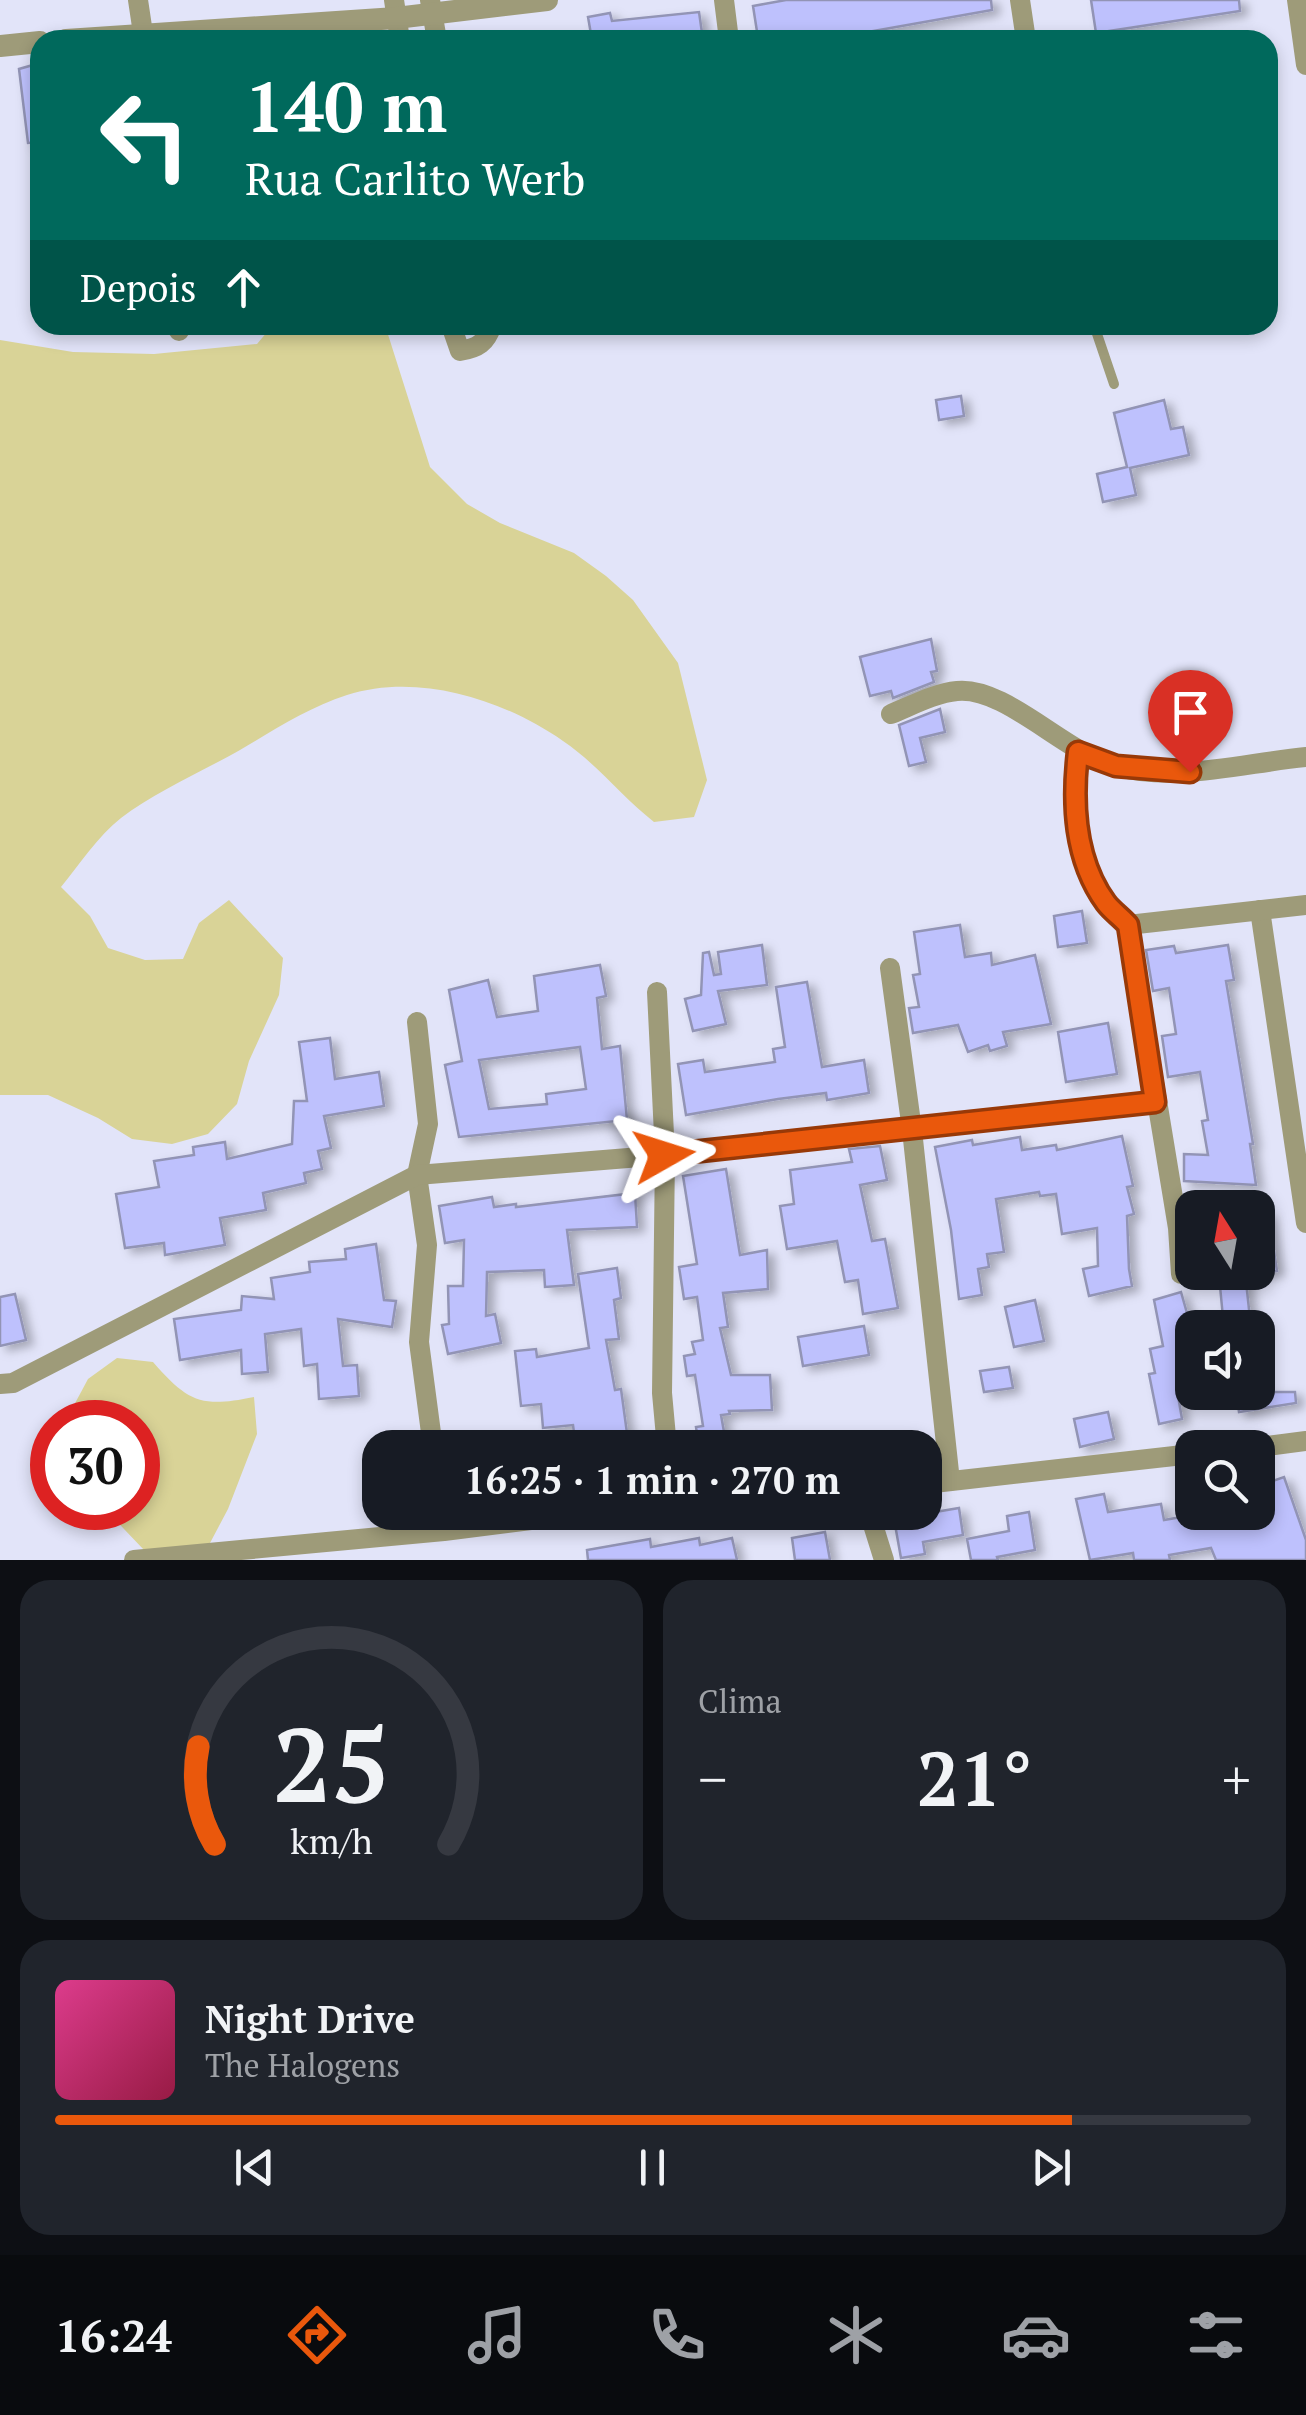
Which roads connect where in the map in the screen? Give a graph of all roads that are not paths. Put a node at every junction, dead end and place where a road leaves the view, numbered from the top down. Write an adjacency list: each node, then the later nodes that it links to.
1 (138, 0): 8 (street)
2 (547, 0): 6 (street)
3 (724, 0): 10 (street)
4 (1020, 0): 11 (street)
5 (1296, 0): 14 (street)
6 (431, 7): 7 (street)
7 (397, 19): 9 (street)
8 (143, 30)
9 (233, 30)
10 (728, 30)
11 (1024, 30)
12 (30, 43): 13 (street)
13 (0, 46)
14 (1306, 65)
15 (454, 335): 16 (street)
16 (488, 335)
17 (1097, 335): 18 (lane)
18 (1114, 384)
19 (891, 714): 20 (street)
20 (1078, 752): 21 (street); 24 (street)
21 (1306, 756)
22 (1306, 905): 23 (street)
23 (1260, 910): 24 (street); 33 (street)
24 (1128, 925): 28 (street)
25 (890, 968): 29 (street)
26 (657, 992): 30 (street)
27 (417, 1022): 31 (street)
28 (1155, 1102): 29 (street); 32 (street)
29 (912, 1130): 30 (street); 40 (street)
30 (664, 1155): 31 (street); 36 (street)
31 (417, 1175): 34 (street); 35 (street)
32 (1175, 1212)
33 (1306, 1222)
34 (0, 1384)
35 (431, 1430)
36 (665, 1430)
37 (1306, 1442): 38 (street)
38 (1275, 1445)
39 (1175, 1456): 40 (street)
40 (950, 1482): 41 (street)
41 (942, 1483)
42 (377, 1530): 44 (street)
43 (875, 1530): 45 (street)
44 (134, 1560)
45 (884, 1560)

